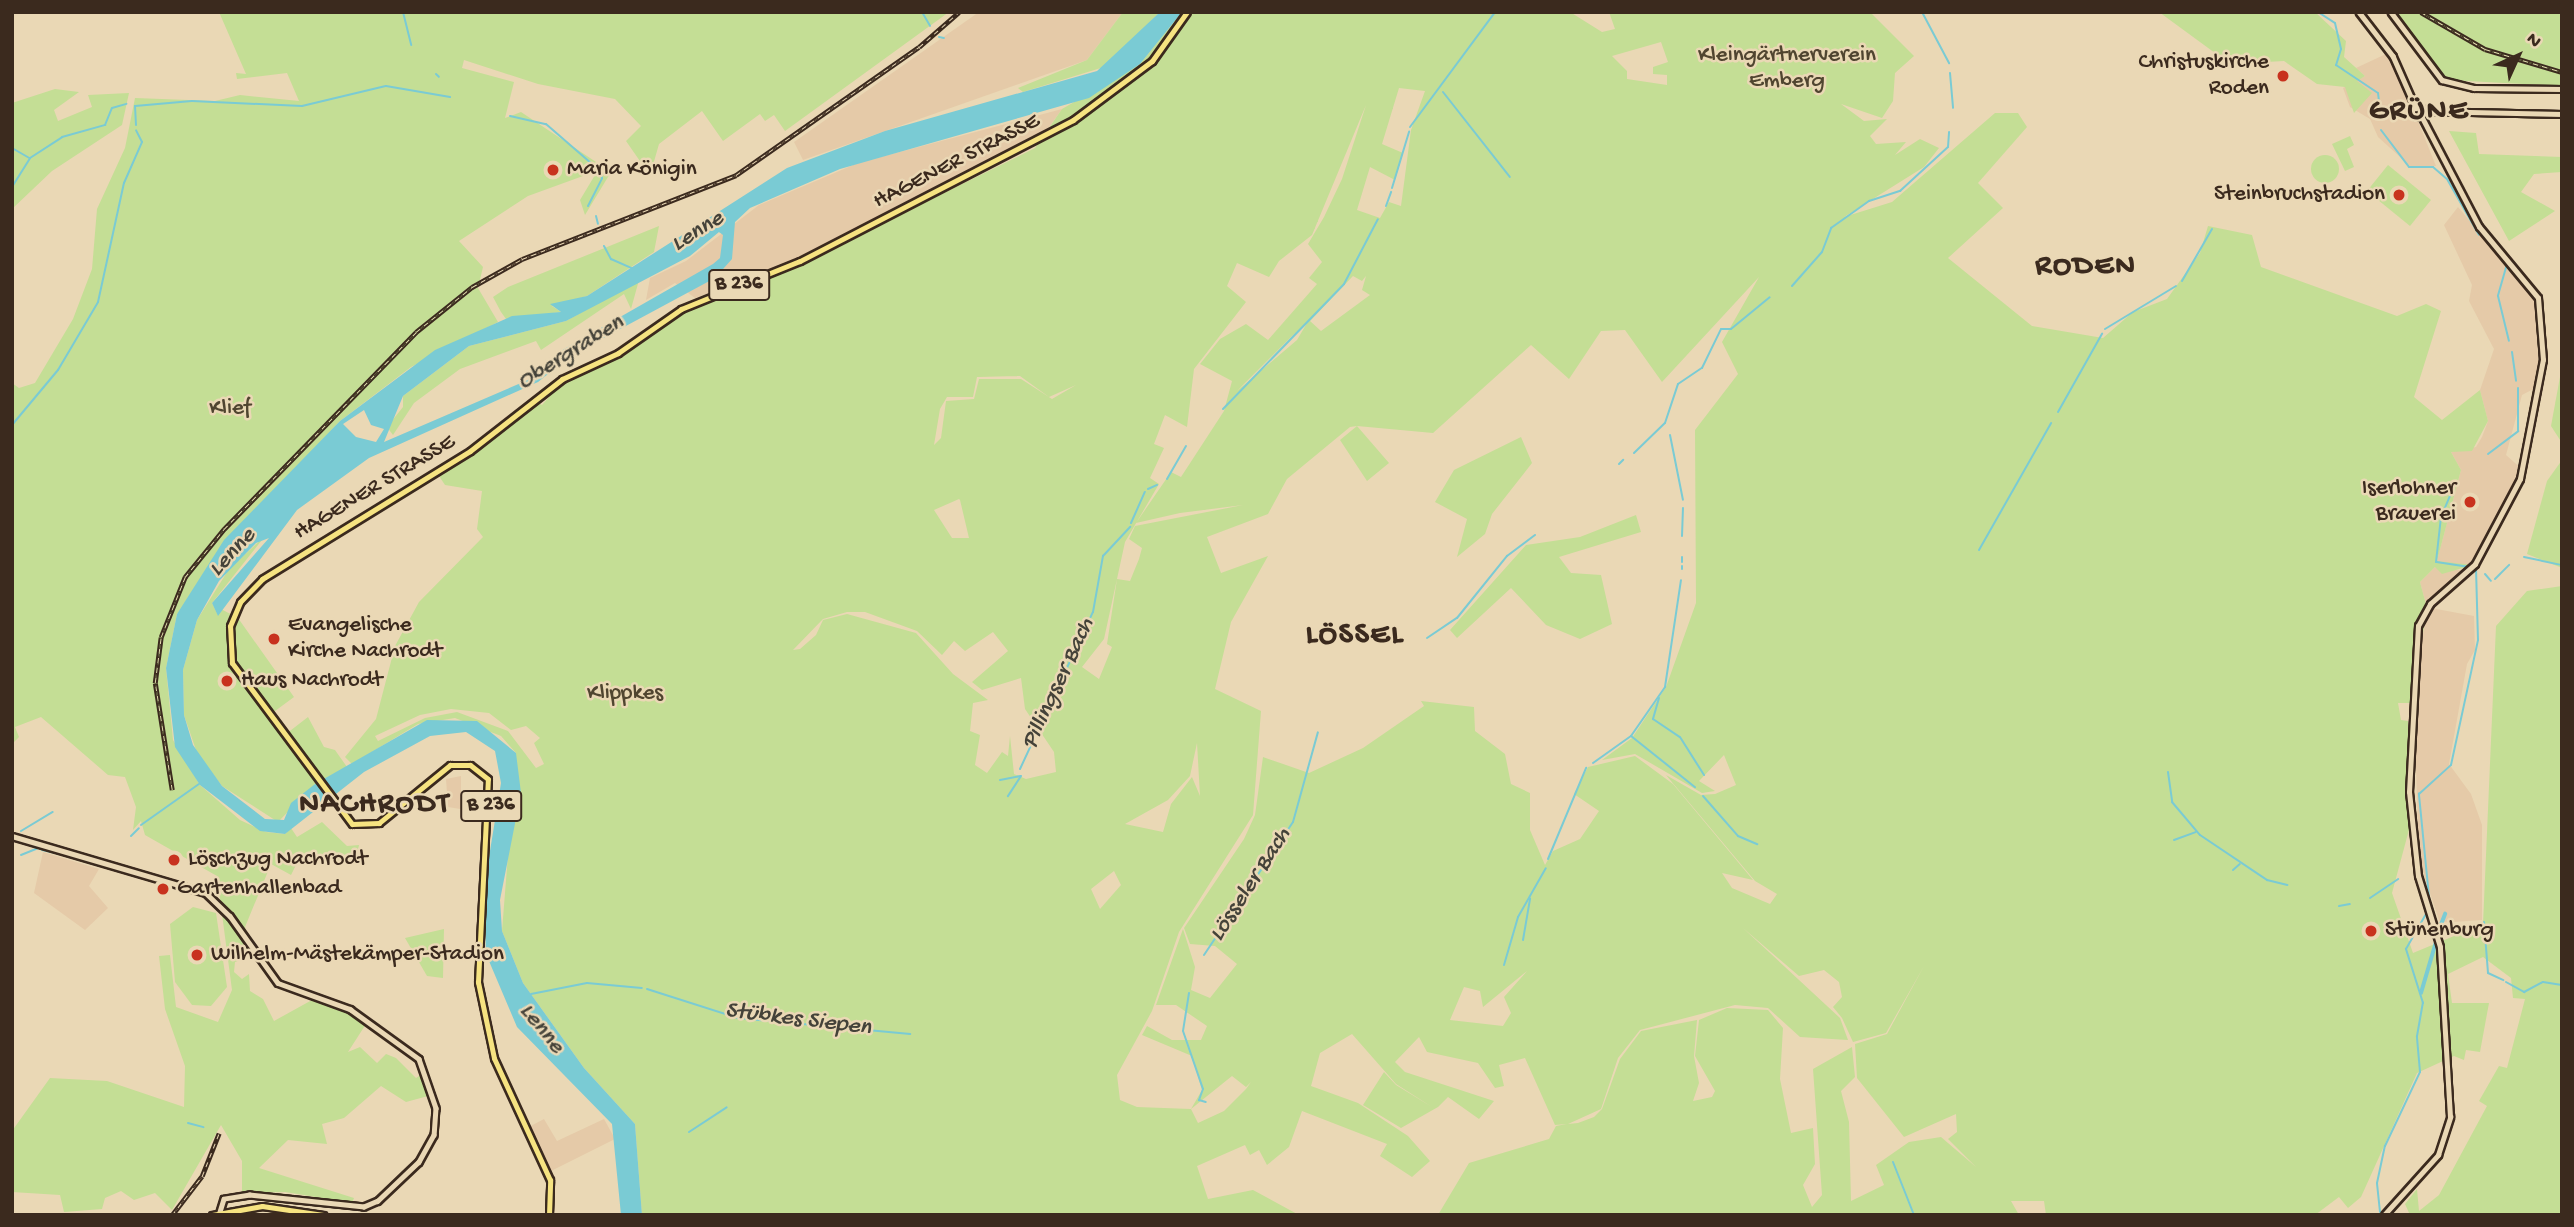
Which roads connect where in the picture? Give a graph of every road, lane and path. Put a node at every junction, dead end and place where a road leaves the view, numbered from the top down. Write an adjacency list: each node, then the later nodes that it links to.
1 (1187, 12): 13 (main road, HAGENER STRASSE / B 236)
2 (2359, 12): 5 (main road)
3 (2390, 12): 4 (main road)
4 (2562, 89)
5 (2416, 108): 6 (main road); 8 (main road)
6 (2424, 111): 7 (main road); 8 (main road)
7 (2562, 114)
8 (2422, 118): 14 (main road)
9 (12, 836): 10 (main road)
10 (220, 1212): 11 (main road); 12 (main road)
11 (212, 1215)
12 (323, 1215)
13 (549, 1215)
14 (2384, 1215)

